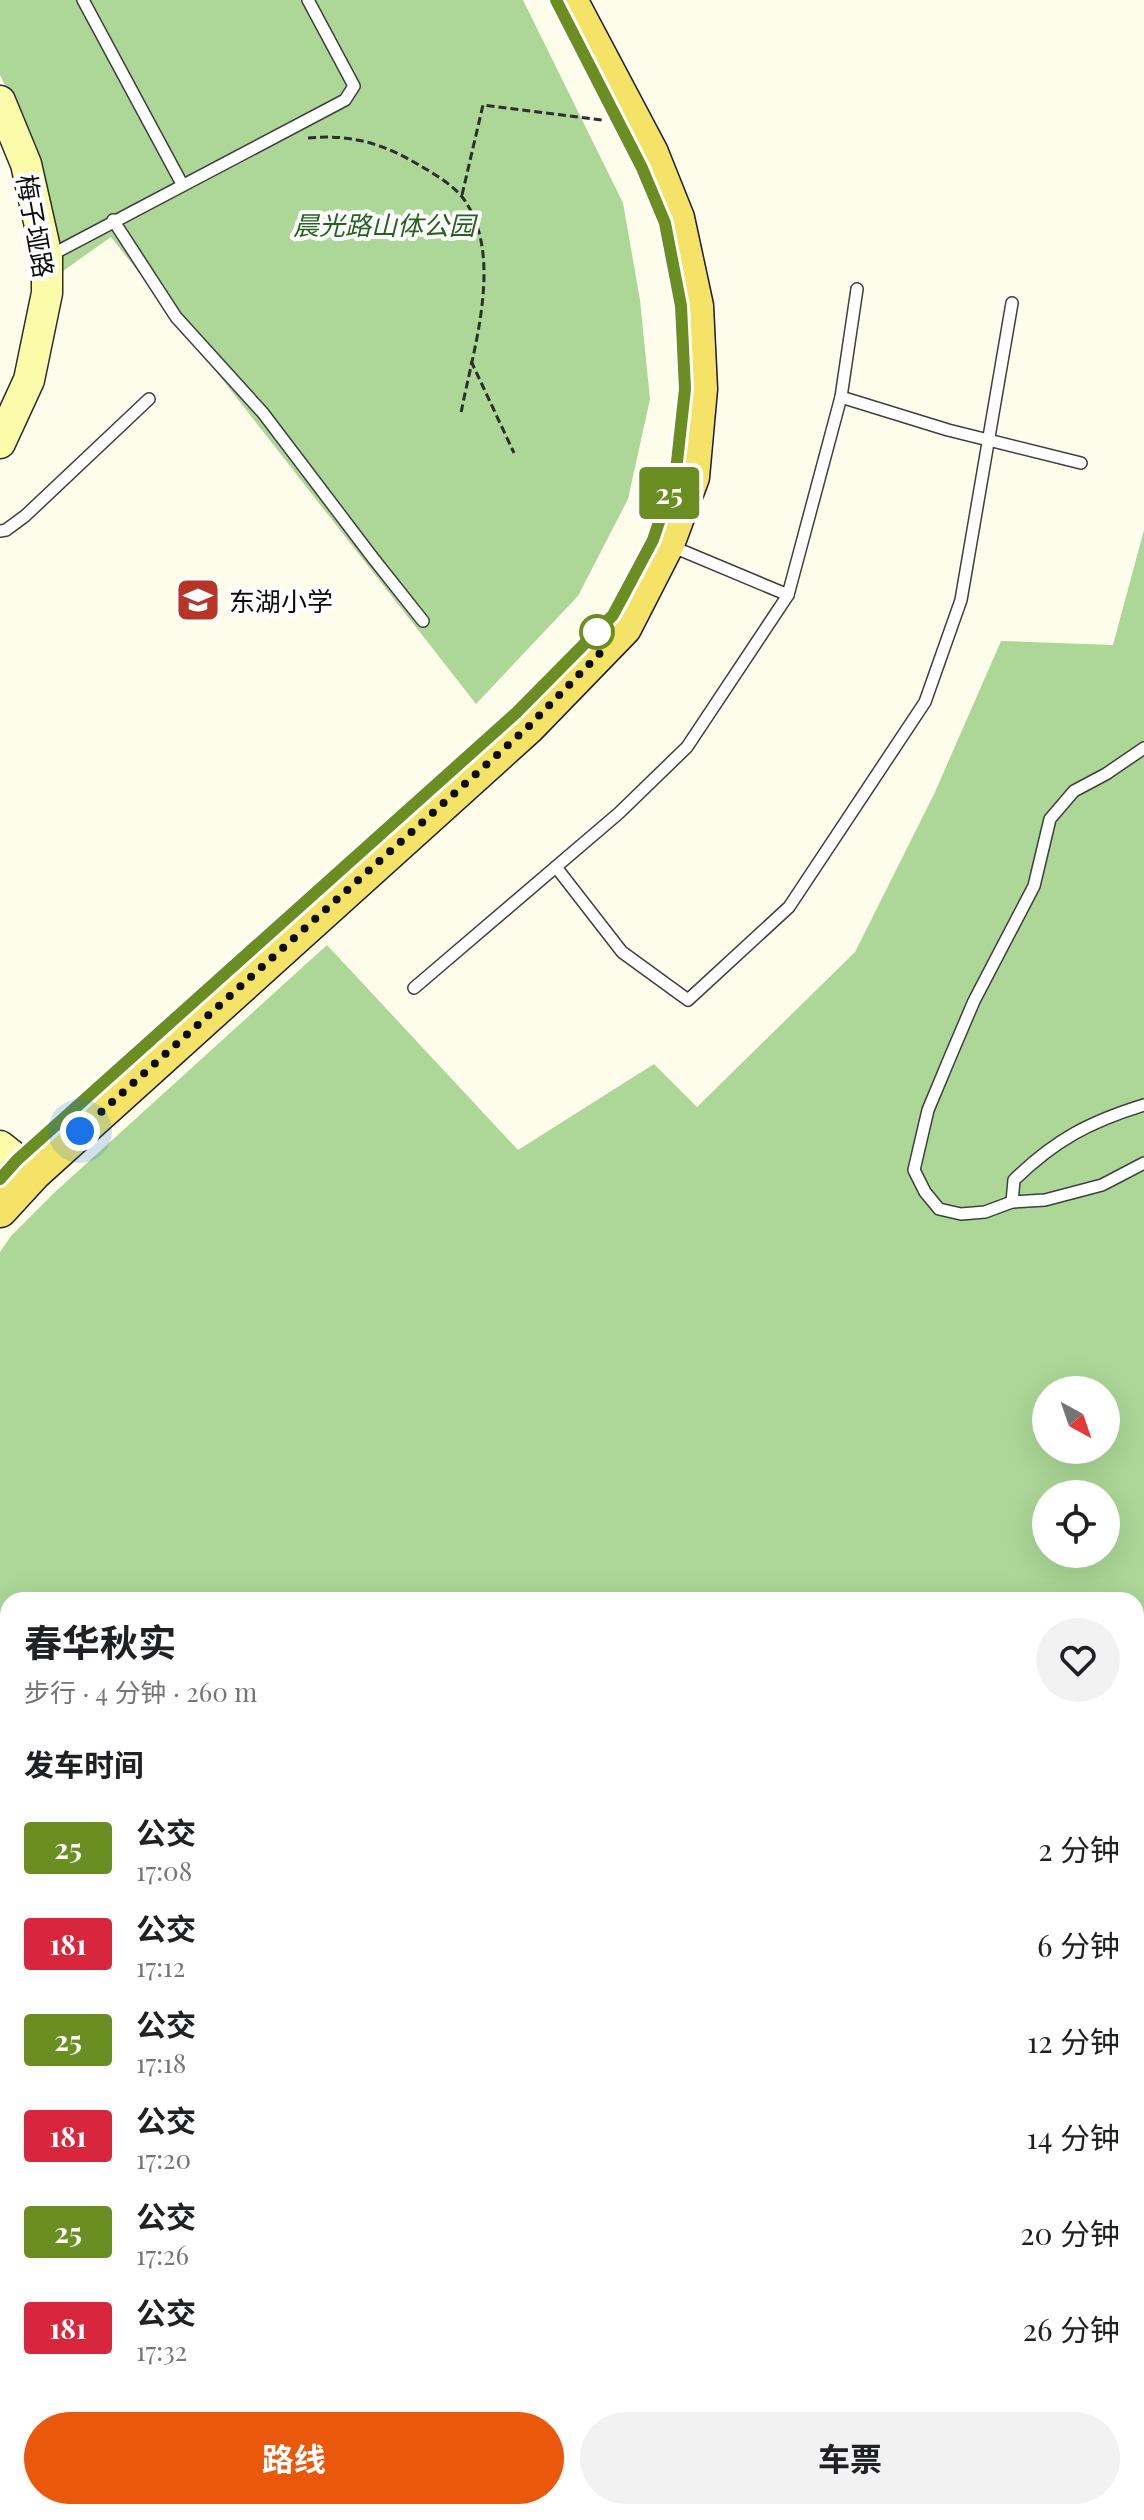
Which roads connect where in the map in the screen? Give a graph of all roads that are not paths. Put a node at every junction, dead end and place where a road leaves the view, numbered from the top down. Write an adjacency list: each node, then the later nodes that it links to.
1 (83, 0): 6 (lane)
2 (308, 0): 6 (lane)
3 (556, 0): 25 (main road)
4 (570, 0): 17 (main road)
5 (0, 101): 8 (street, 梅子垭路)
6 (182, 184): 7 (lane)
7 (113, 220): 8 (lane); 19 (lane)
8 (47, 257): 14 (street, 梅子垭路)
9 (857, 289): 11 (lane)
10 (1012, 303): 13 (lane)
11 (841, 397): 13 (lane); 18 (lane)
12 (149, 399): 16 (lane)
13 (989, 440): 15 (lane); 21 (lane)
14 (0, 443)
15 (1081, 463)
16 (0, 531)
17 (667, 544): 18 (lane); 25 (main road)
18 (788, 595): 21 (lane)
19 (423, 621)
20 (1144, 748): 26 (lane)
21 (556, 867): 22 (lane)
22 (414, 988)
23 (1144, 1105): 26 (lane)
24 (1144, 1163): 26 (lane)
25 (13, 1164): 27 (main road)
26 (1012, 1202)
27 (0, 1210)

